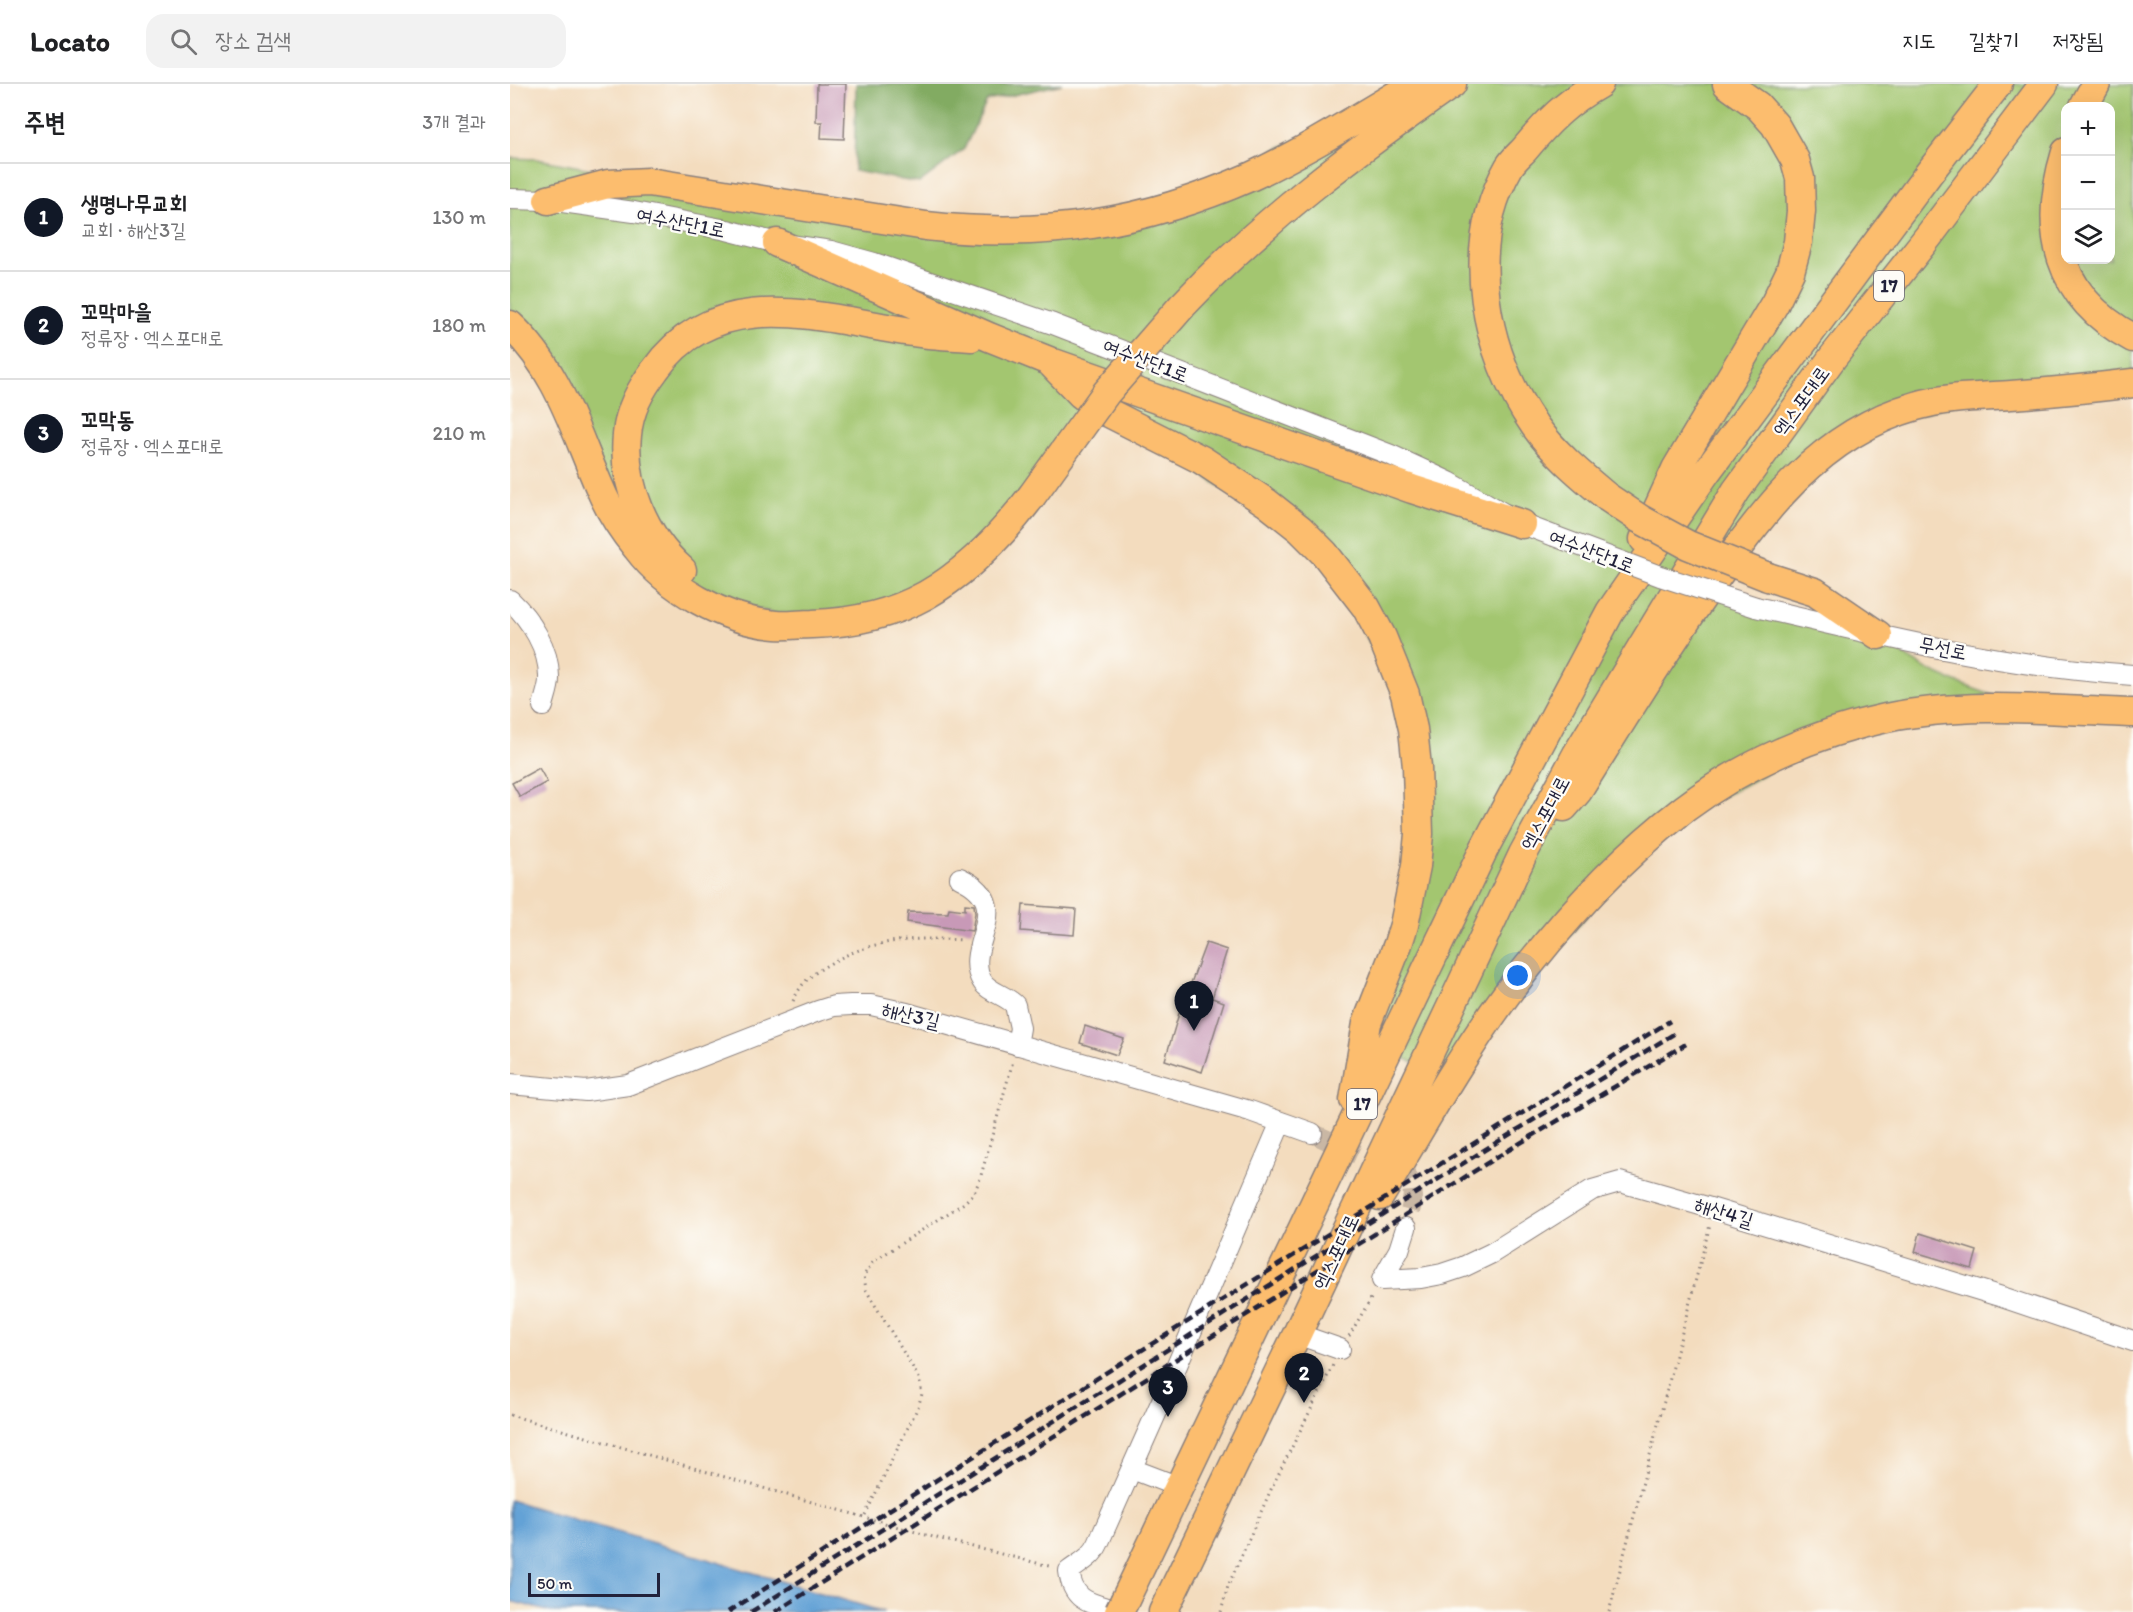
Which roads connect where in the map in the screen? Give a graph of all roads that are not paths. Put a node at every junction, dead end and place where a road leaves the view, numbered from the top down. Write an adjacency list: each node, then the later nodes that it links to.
1 (1415, 84): 13 (highway)
2 (1452, 84): 24 (highway, bridge)
3 (1577, 84): 11 (highway)
4 (1599, 84): 11 (highway)
5 (1727, 84): 23 (highway)
6 (1998, 84): 23 (highway, 엑스포대로 / 17)
7 (2044, 84): 29 (highway, 엑스포대로 / 17)
8 (2096, 84): 9 (highway)
9 (2086, 102)
10 (2065, 156): 17 (highway)
11 (1510, 165): 25 (highway, bridge)
12 (510, 199): 13 (street, 여수산단1로)
13 (548, 200): 14 (street, 여수산단1로)
14 (777, 243): 16 (highway); 20 (street, 여수산단1로)
15 (510, 325): 24 (highway)
16 (989, 338): 18 (highway); 24 (highway)
17 (2133, 338)
18 (1049, 361): 20 (highway); 34 (highway)
19 (2133, 384): 29 (highway)
20 (1522, 524): 22 (street, 여수산단1로, bridge)
21 (510, 600): 27 (street)
22 (1756, 607): 25 (street, 무선로)
23 (1610, 612): 34 (highway, 엑스포대로 / 17)
24 (810, 624)
25 (1878, 635): 26 (street, 무선로)
26 (2133, 675)
27 (543, 706)
28 (2133, 713): 37 (highway)
29 (1523, 854): 37 (highway, 엑스포대로 / 17)
30 (960, 878): 31 (street)
31 (1017, 1045): 32 (street, 해산3길); 33 (street, 해산3길)
32 (510, 1084)
33 (1281, 1122): 35 (street, 해산3길); 40 (street)
34 (1349, 1131): 41 (highway, 엑스포대로 / 17)
35 (1312, 1133)
36 (1406, 1228): 38 (street, 해산4길)
37 (1297, 1334): 39 (street); 43 (highway, 엑스포대로 / 17)
38 (2133, 1341)
39 (1340, 1349)
40 (1132, 1469): 41 (street); 42 (street)
41 (1179, 1487): 42 (highway, 엑스포대로 / 17)
42 (1121, 1608)
43 (1163, 1612)

